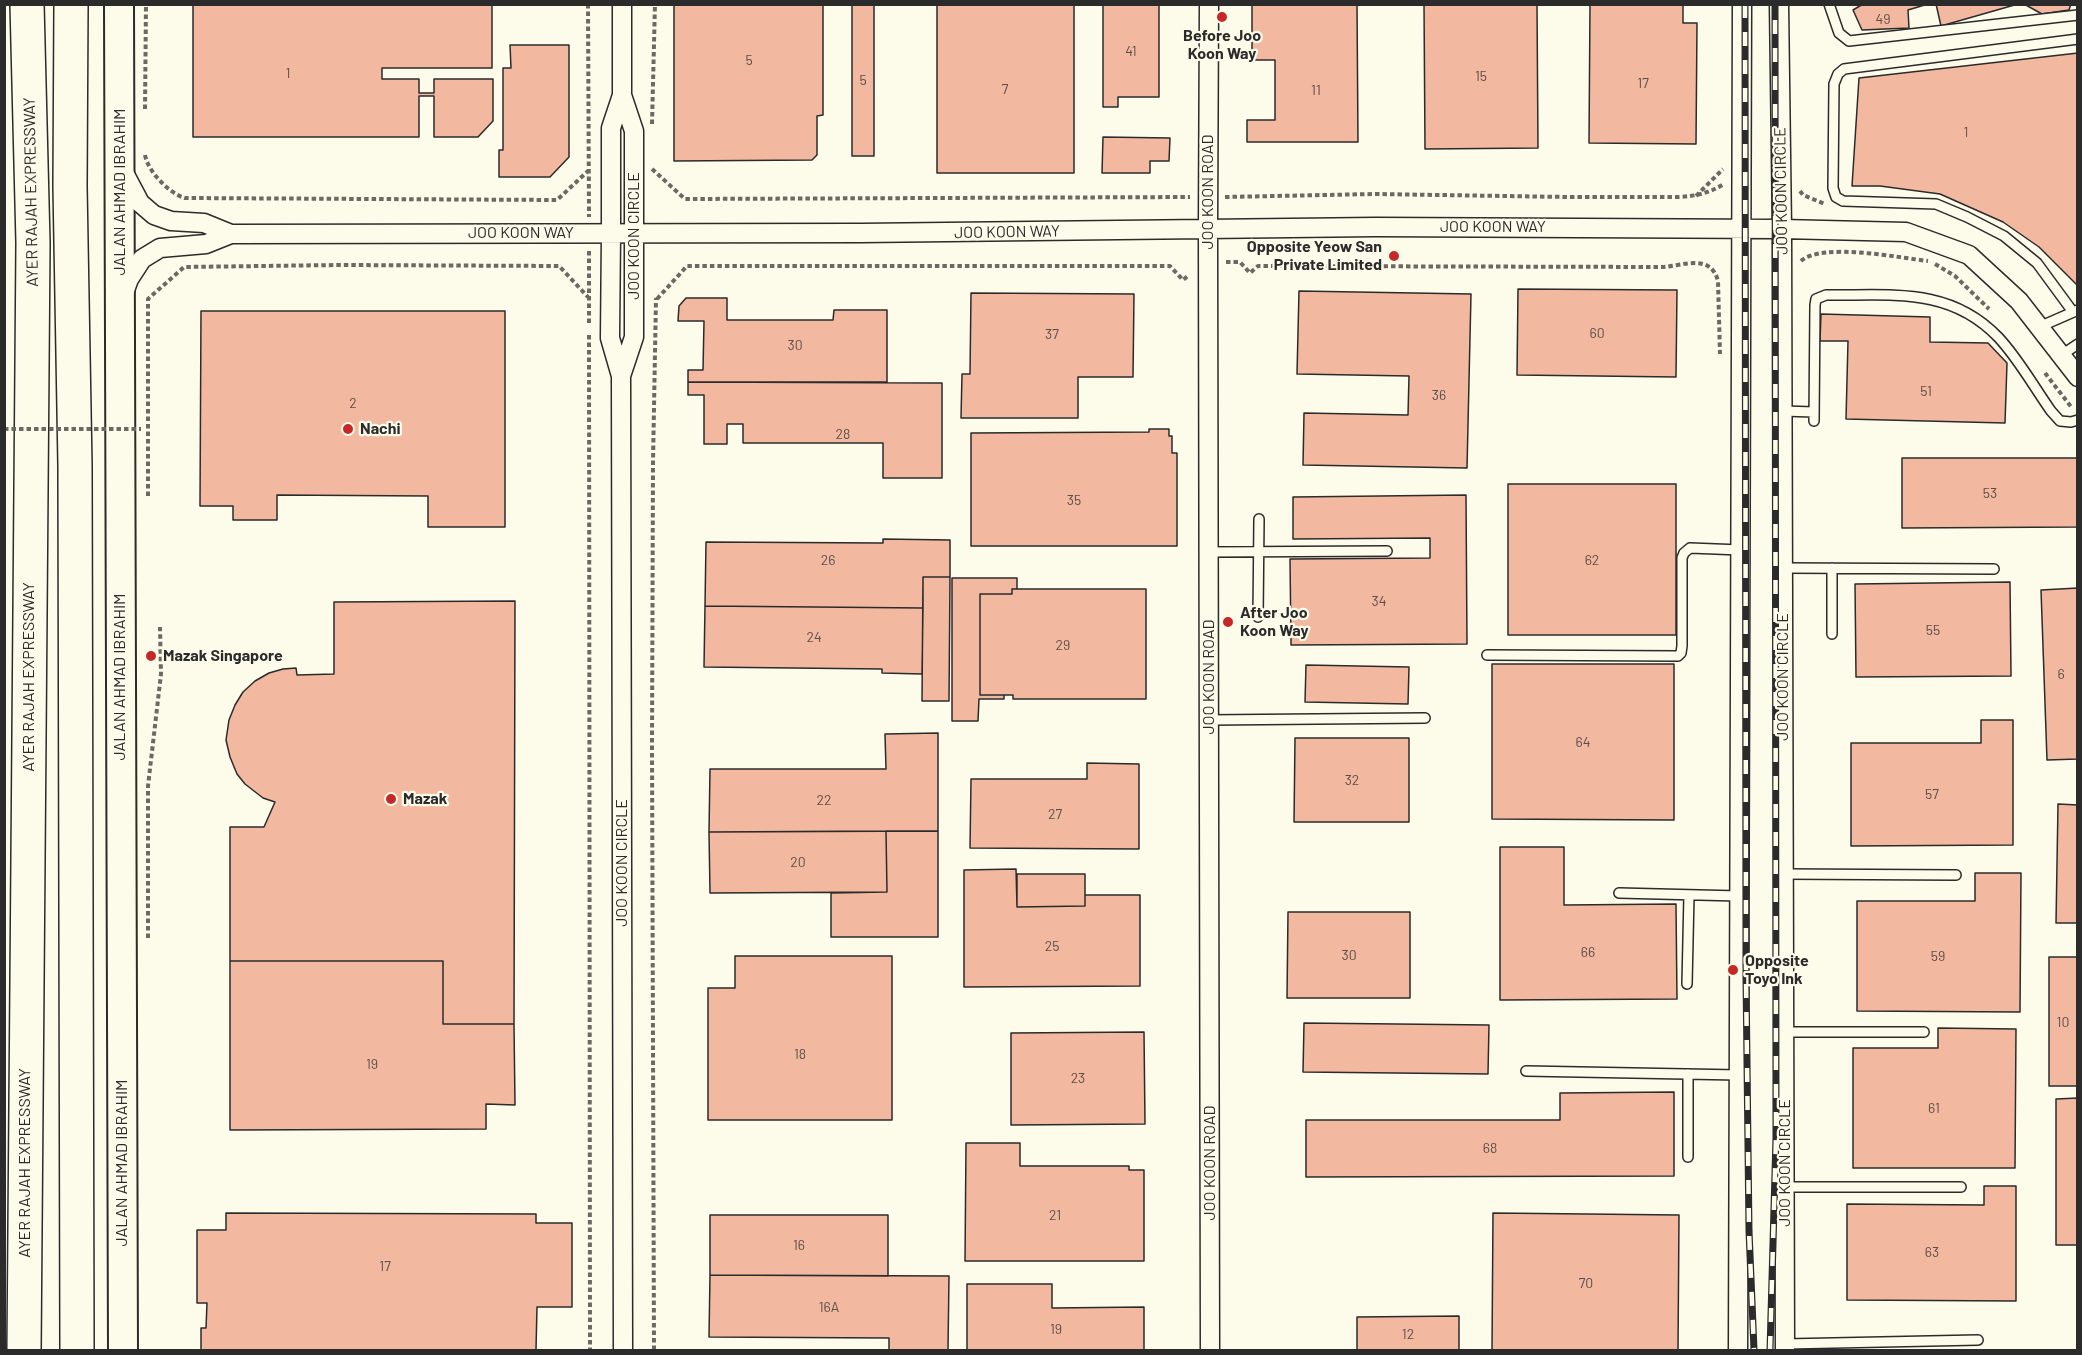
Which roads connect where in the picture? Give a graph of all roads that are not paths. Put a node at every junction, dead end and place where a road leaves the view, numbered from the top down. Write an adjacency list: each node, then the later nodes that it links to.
1 (27, 4): 58 (highway, AYER RAJAH EXPRESSWAY)
2 (71, 4): 59 (highway)
3 (119, 4): 12 (main road, JALAN AHMAD IBRAHIM)
4 (622, 4): 11 (street, JOO KOON CIRCLE)
5 (1209, 4): 14 (street, JOO KOON ROAD)
6 (1742, 4): 13 (street)
7 (1779, 4): 15 (street, JOO KOON CIRCLE)
8 (1829, 4): 9 (lane)
9 (2078, 15)
10 (2078, 39): 20 (lane)
11 (622, 95): 17 (street, JOO KOON CIRCLE); 18 (street, JOO KOON CIRCLE)
12 (120, 165): 16 (street, JOO KOON WAY); 19 (main road, JALAN AHMAD IBRAHIM)
13 (1742, 228): 14 (street, JOO KOON WAY); 15 (street, JOO KOON WAY); 29 (street)
14 (1208, 229): 18 (street, JOO KOON WAY); 31 (street, JOO KOON ROAD)
15 (1782, 229): 21 (street, JOO KOON WAY); 26 (street, JOO KOON CIRCLE)
16 (231, 234): 17 (street, JOO KOON WAY); 19 (street, JOO KOON WAY)
17 (611, 234): 18 (street, JOO KOON WAY); 24 (street, JOO KOON CIRCLE)
18 (634, 234): 24 (street, JOO KOON CIRCLE)
19 (120, 307): 60 (main road, JALAN AHMAD IBRAHIM)
20 (2075, 311): 21 (lane)
21 (2039, 327): 23 (street, JOO KOON WAY)
22 (2078, 344): 23 (lane)
23 (2060, 356): 25 (street, JOO KOON WAY)
24 (621, 376): 61 (street, JOO KOON CIRCLE)
25 (2078, 377)
26 (1783, 411): 27 (lane); 33 (street, JOO KOON CIRCLE)
27 (2078, 418)
28 (1259, 519): 32 (lane)
29 (1741, 550): 38 (lane); 45 (street)
30 (1387, 551): 32 (lane)
31 (1209, 552): 32 (lane); 40 (street, JOO KOON ROAD)
32 (1258, 552): 36 (lane)
33 (1783, 568): 34 (lane); 41 (street, JOO KOON CIRCLE)
34 (1832, 568): 35 (lane); 37 (lane)
35 (1994, 569)
36 (1258, 617)
37 (1832, 634)
38 (1487, 655)
39 (1425, 718): 40 (lane)
40 (1209, 720): 62 (street, JOO KOON ROAD)
41 (1784, 874): 42 (lane); 47 (street, JOO KOON CIRCLE)
42 (1956, 875)
43 (1619, 893): 44 (lane)
44 (1689, 895): 45 (lane); 46 (lane)
45 (1739, 896): 51 (street)
46 (1687, 984)
47 (1784, 1032): 48 (lane); 53 (street, JOO KOON CIRCLE)
48 (1924, 1032)
49 (1526, 1071): 50 (lane)
50 (1688, 1074): 51 (lane); 52 (lane)
51 (1738, 1075): 63 (street)
52 (1688, 1157)
53 (1785, 1187): 54 (lane); 56 (street, JOO KOON CIRCLE)
54 (1961, 1187)
55 (1978, 1340): 57 (lane)
56 (1785, 1347): 57 (lane)
57 (1832, 1347)
58 (24, 1350)
59 (77, 1350)
60 (123, 1350)
61 (623, 1350)
62 (1210, 1350)
63 (1738, 1350)

